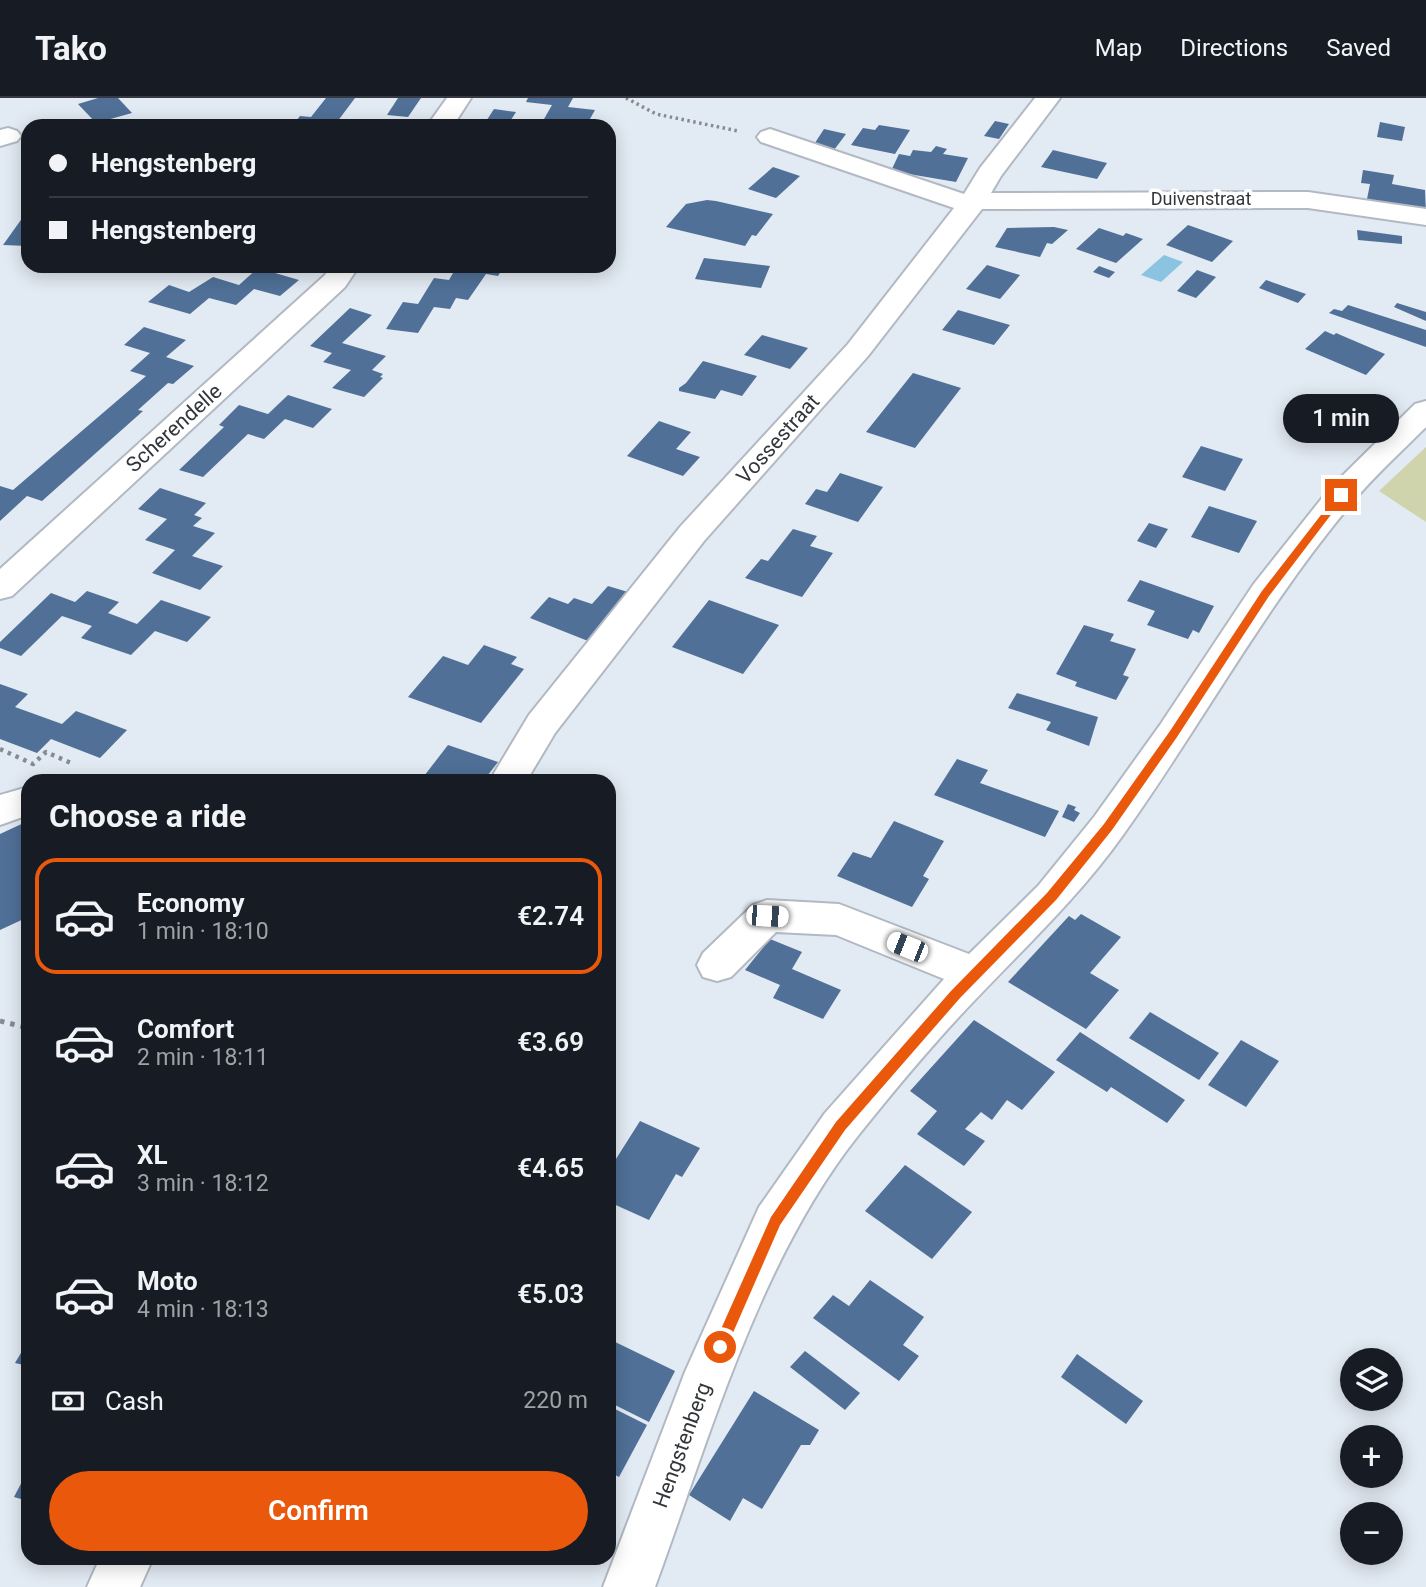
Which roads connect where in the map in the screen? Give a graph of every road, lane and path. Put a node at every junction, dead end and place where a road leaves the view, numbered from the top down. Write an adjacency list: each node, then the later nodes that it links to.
1 (460, 98): 4 (street)
2 (626, 98): 5 (path)
3 (1048, 98): 6 (street, Vossestraat)
4 (445, 119)
5 (770, 136): 6 (street, Duivenstraat)
6 (973, 203): 7 (street, Duivenstraat); 13 (street, Vossestraat)
7 (1426, 217)
8 (340, 273): 10 (street, Scherendelle)
9 (1426, 410): 15 (street, Hengstenberg)
10 (0, 588)
11 (0, 749): 12 (path)
12 (71, 763)
13 (512, 774)
14 (717, 965): 15 (street)
15 (975, 974): 20 (street, Hengstenberg)
16 (0, 1021): 17 (path)
17 (21, 1026)
18 (124, 1565): 19 (street)
19 (113, 1587)
20 (629, 1587)

